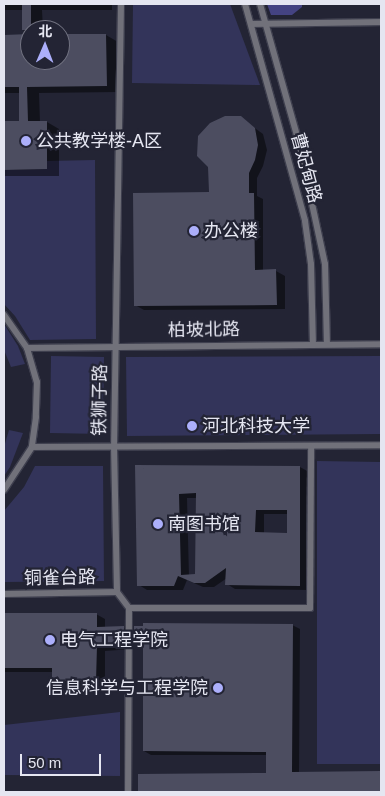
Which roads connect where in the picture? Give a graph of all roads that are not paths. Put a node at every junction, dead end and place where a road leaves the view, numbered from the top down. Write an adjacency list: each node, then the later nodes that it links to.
1 (121, 4): 11 (lane, 铁狮子路)
2 (245, 4): 5 (lane, 曹妃甸路)
3 (260, 4): 6 (lane, 曹妃甸路)
4 (381, 22): 6 (lane)
5 (252, 24): 6 (lane); 8 (lane, 曹妃甸路)
6 (267, 24): 9 (lane, 曹妃甸路)
7 (4, 315): 12 (lane)
8 (313, 344): 9 (lane, 柏坡北路); 11 (lane, 柏坡北路)
9 (327, 344): 10 (lane, 柏坡北路)
10 (381, 344)
11 (116, 346): 12 (lane, 柏坡北路); 14 (lane, 铁狮子路)
12 (27, 348): 16 (lane)
13 (381, 444): 15 (lane)
14 (114, 446): 15 (lane); 16 (lane); 18 (lane, 铁狮子路)
15 (311, 446): 20 (lane)
16 (32, 447): 17 (lane)
17 (4, 490)
18 (117, 592): 19 (lane, 铜雀台路); 20 (lane)
19 (4, 594)
20 (129, 608): 21 (lane)
21 (128, 792)

